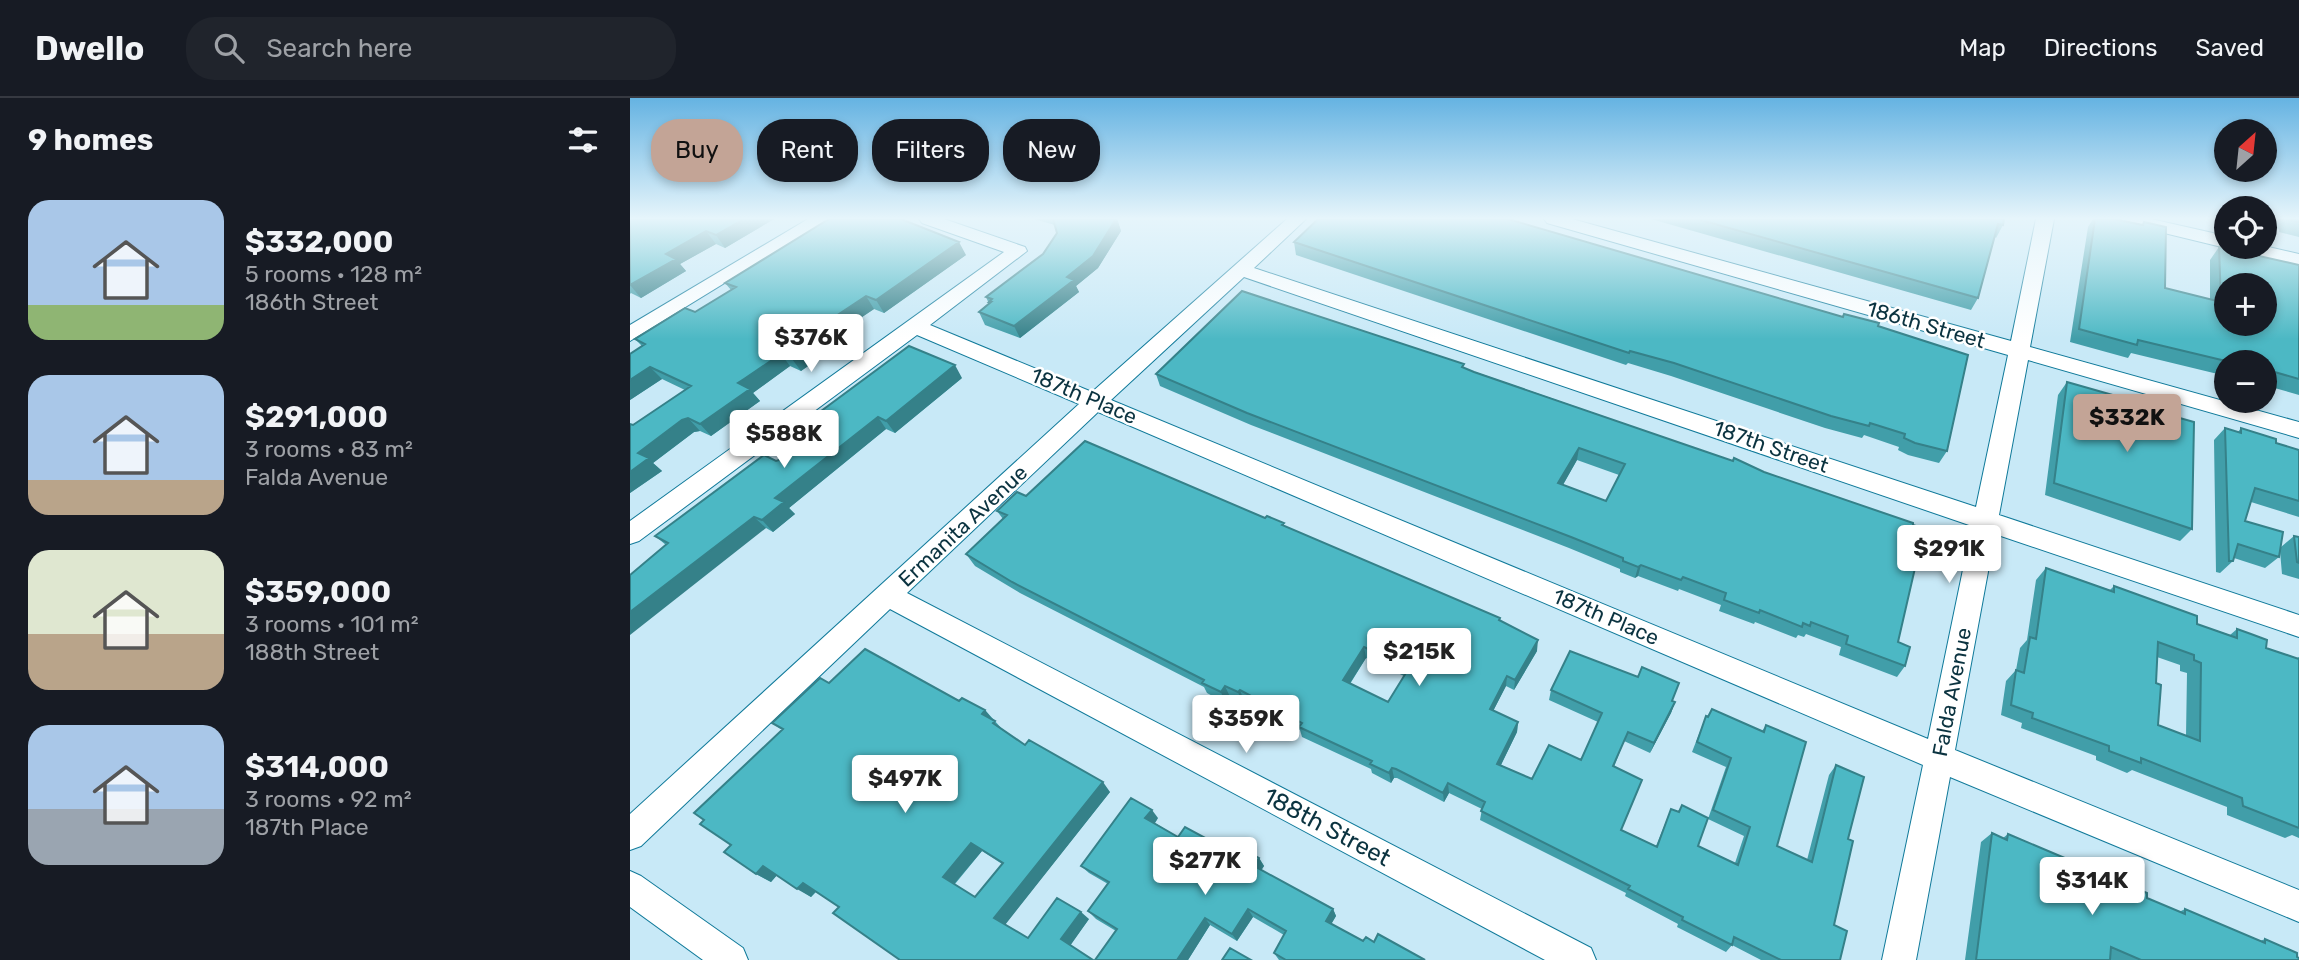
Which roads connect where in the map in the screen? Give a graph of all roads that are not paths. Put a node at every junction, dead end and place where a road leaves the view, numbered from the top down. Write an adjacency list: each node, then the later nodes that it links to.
1 (754, 259): 8 (street)
2 (1007, 259): 7 (street)
3 (1254, 259): 6 (street, Ermanita Avenue)
4 (1695, 259): 9 (street, 186th Street)
5 (2037, 259): 9 (street, Falda Avenue)
6 (1242, 270): 10 (street, Ermanita Avenue); 12 (street, 187th Street)
7 (914, 326): 10 (street, 187th Place); 13 (street)
8 (630, 334)
9 (2019, 351): 11 (street, 186th Street); 12 (street, Falda Avenue)
10 (1096, 401): 14 (street, Ermanita Avenue); 16 (street, 187th Place)
11 (2299, 430)
12 (1986, 519): 15 (street, 187th Street); 16 (street, Falda Avenue)
13 (630, 534)
14 (889, 596): 17 (street, Ermanita Avenue); 21 (street, 188th Street)
15 (2299, 626)
16 (1939, 758): 19 (street, 187th Place); 22 (street, Falda Avenue)
17 (630, 835)
18 (630, 887): 20 (street)
19 (2299, 906)
20 (732, 960)
21 (1579, 960)
22 (1899, 960)

